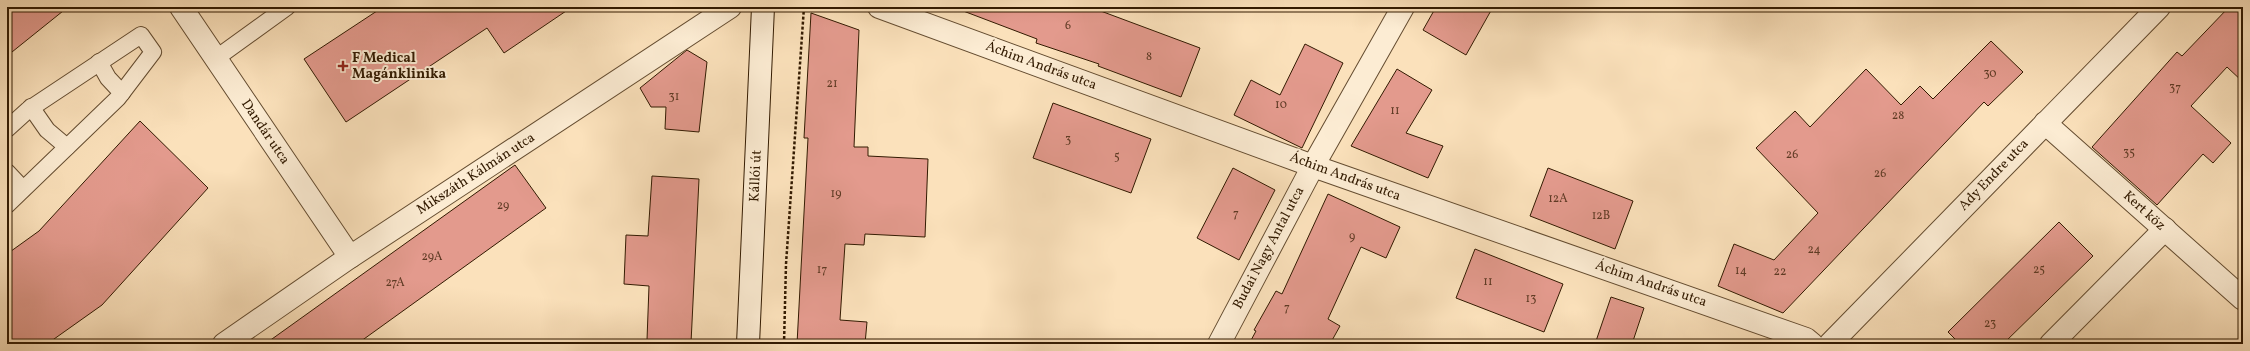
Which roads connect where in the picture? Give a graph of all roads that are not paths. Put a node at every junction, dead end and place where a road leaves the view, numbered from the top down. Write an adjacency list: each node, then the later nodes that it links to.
1 (181, 7): 8 (street, Dandár utca)
2 (287, 7): 8 (lane)
3 (730, 7): 20 (street, Mikszáth Kálmán utca)
4 (763, 7): 23 (street, Kállói út)
5 (879, 7): 15 (street, Áchim András utca)
6 (1404, 7): 15 (street, Budai Nagy Antal utca)
7 (2159, 7): 12 (street, Ady Endre utca)
8 (215, 59): 20 (street, Dandár utca)
9 (99, 62): 10 (lane); 10 (lane); 11 (lane)
10 (122, 93): 14 (lane)
11 (31, 107): 13 (lane); 14 (lane)
12 (2045, 123): 19 (street, Kert köz); 26 (street, Ady Endre utca)
13 (7, 129)
14 (67, 148): 17 (lane)
15 (1313, 166): 24 (street, Budai Nagy Antal utca); 25 (street, Áchim András utca)
16 (7, 172): 17 (lane)
17 (23, 189): 18 (lane)
18 (7, 205)
19 (2165, 229): 21 (street, Kert köz); 27 (street)
20 (350, 257): 22 (street, Mikszáth Kálmán utca)
21 (2243, 299)
22 (224, 344)
23 (748, 344)
24 (1219, 344)
25 (1812, 344)
26 (1830, 344)
27 (2051, 344)

